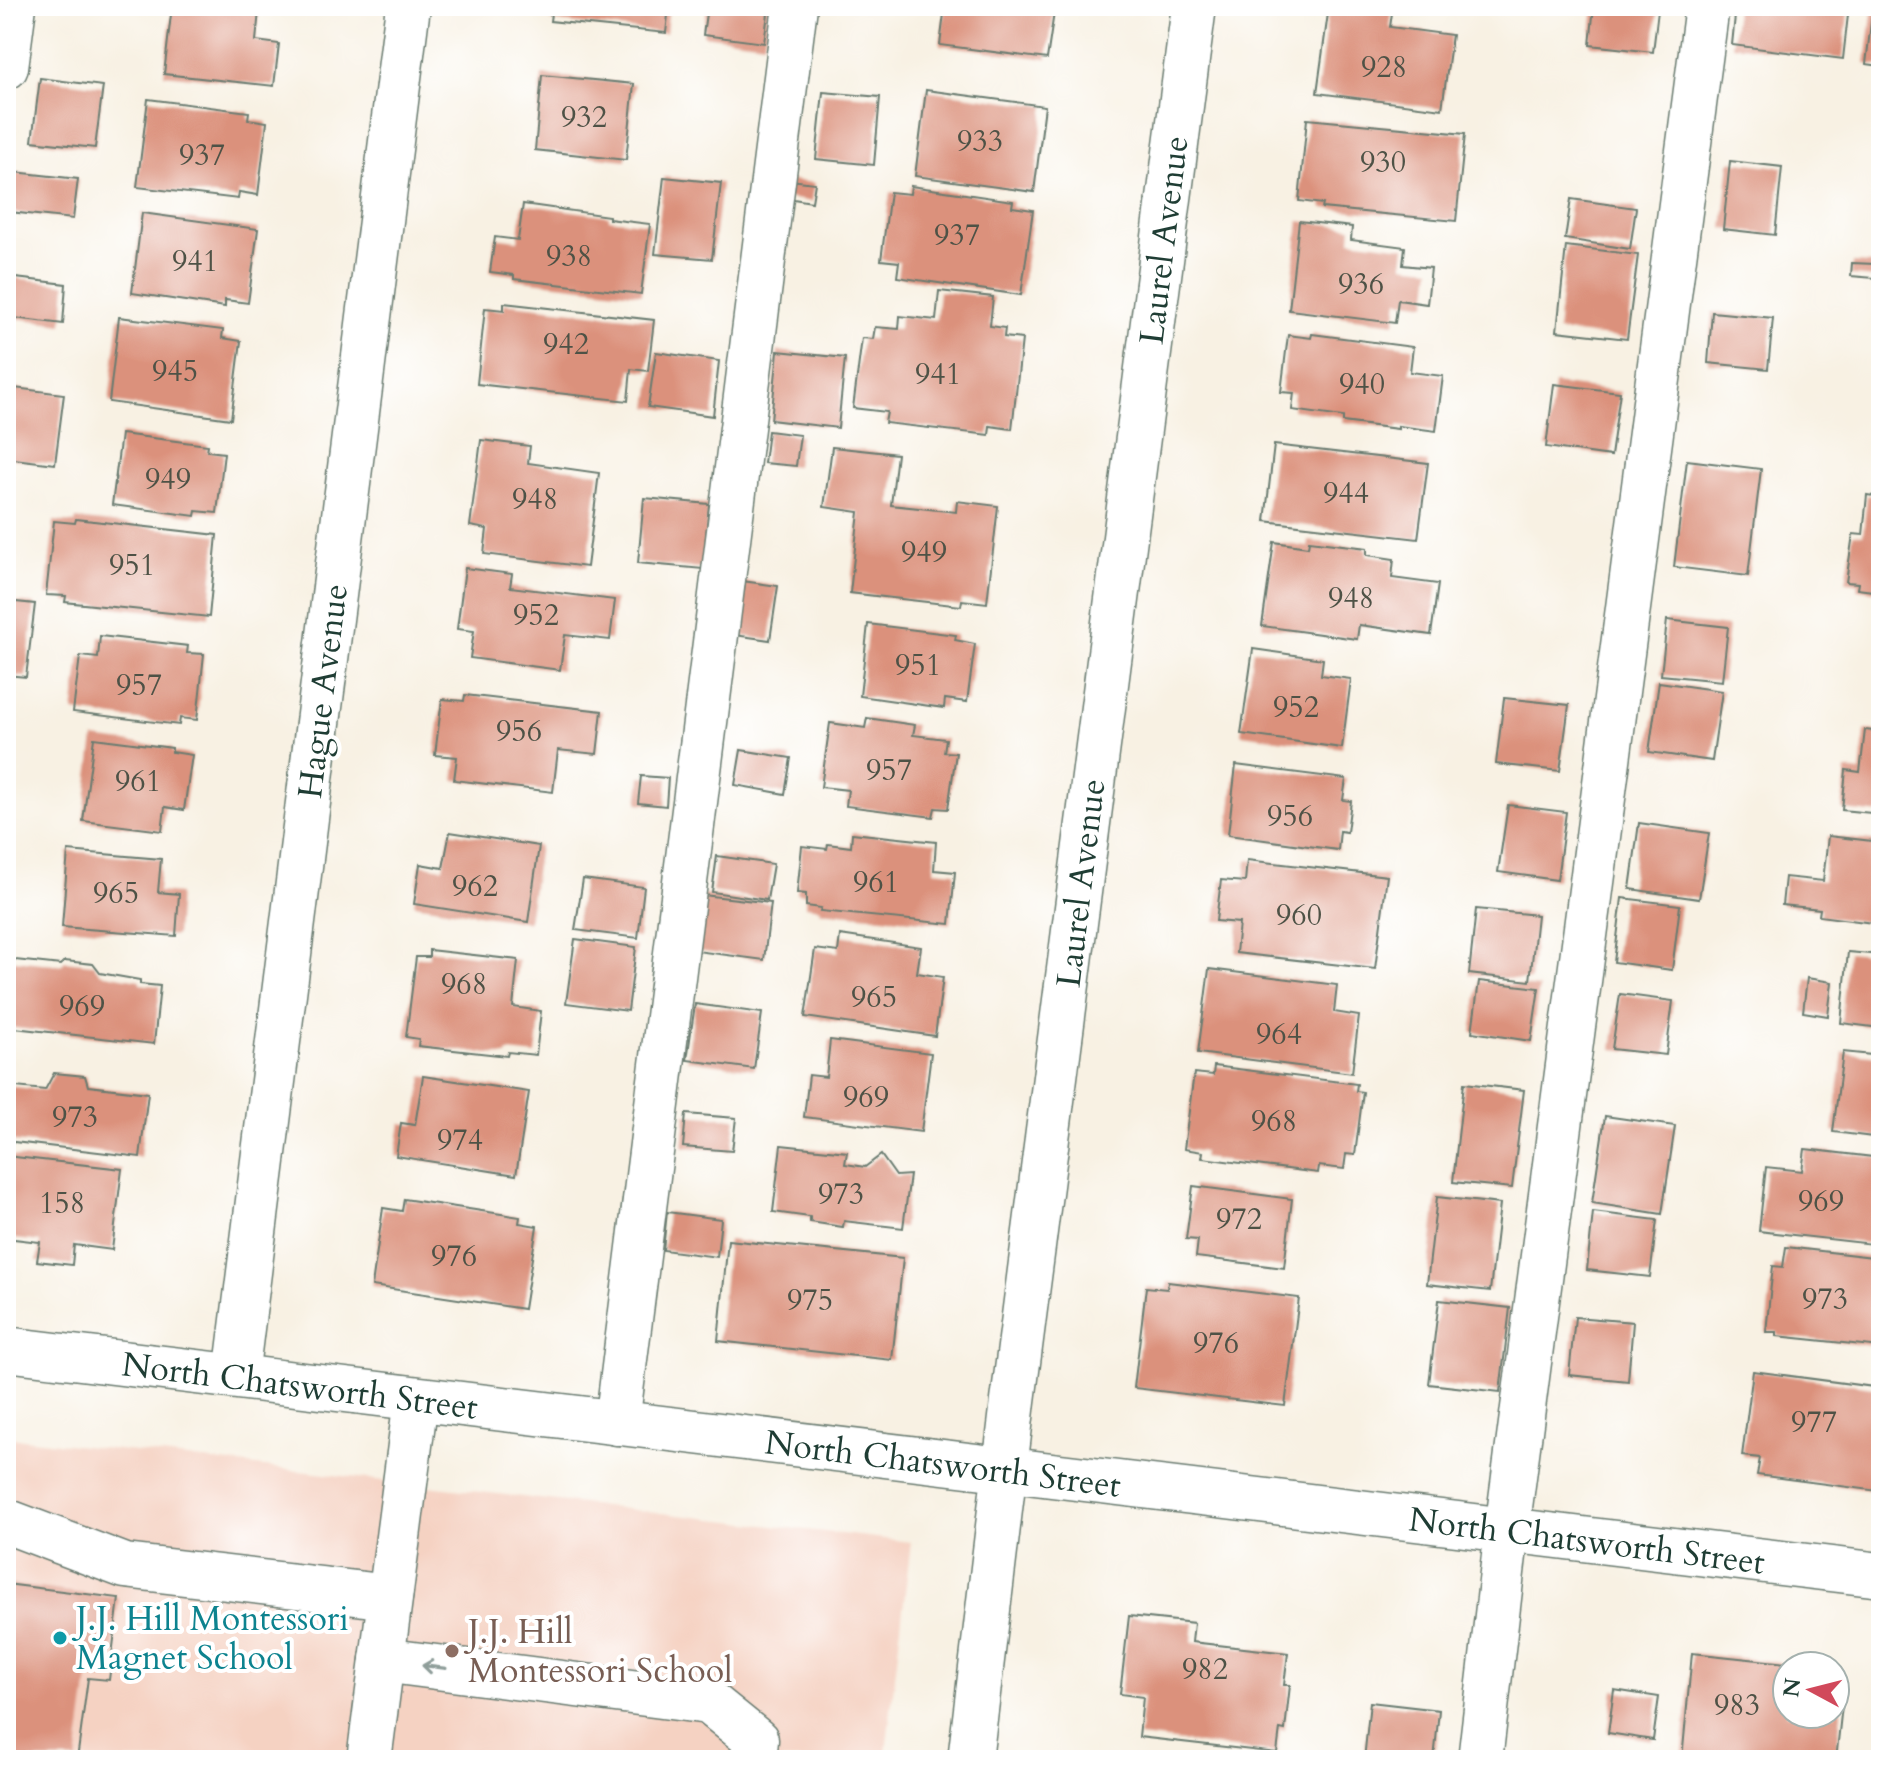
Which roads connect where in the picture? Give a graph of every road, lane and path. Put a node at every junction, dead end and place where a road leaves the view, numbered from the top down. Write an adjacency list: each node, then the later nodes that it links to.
1 (14, 6): 6 (street)
2 (408, 6): 8 (street, Hague Avenue)
3 (795, 6): 10 (street)
4 (1194, 6): 11 (street, Laurel Avenue)
5 (1707, 6): 13 (street)
6 (6, 67)
7 (6, 1349): 8 (street, North Chatsworth Street)
8 (236, 1376): 9 (street, North Chatsworth Street)
9 (416, 1399): 10 (street, North Chatsworth Street); 15 (street)
10 (617, 1423): 11 (street, North Chatsworth Street)
11 (1004, 1471): 13 (street, North Chatsworth Street); 19 (street, Laurel Avenue)
12 (6, 1521): 15 (street)
13 (1507, 1530): 14 (street, North Chatsworth Street); 20 (street)
14 (1881, 1575)
15 (390, 1597): 16 (street)
16 (382, 1660): 17 (street); 18 (street, one-way to 16)
17 (369, 1760)
18 (754, 1760)
19 (970, 1760)
20 (1480, 1760)

